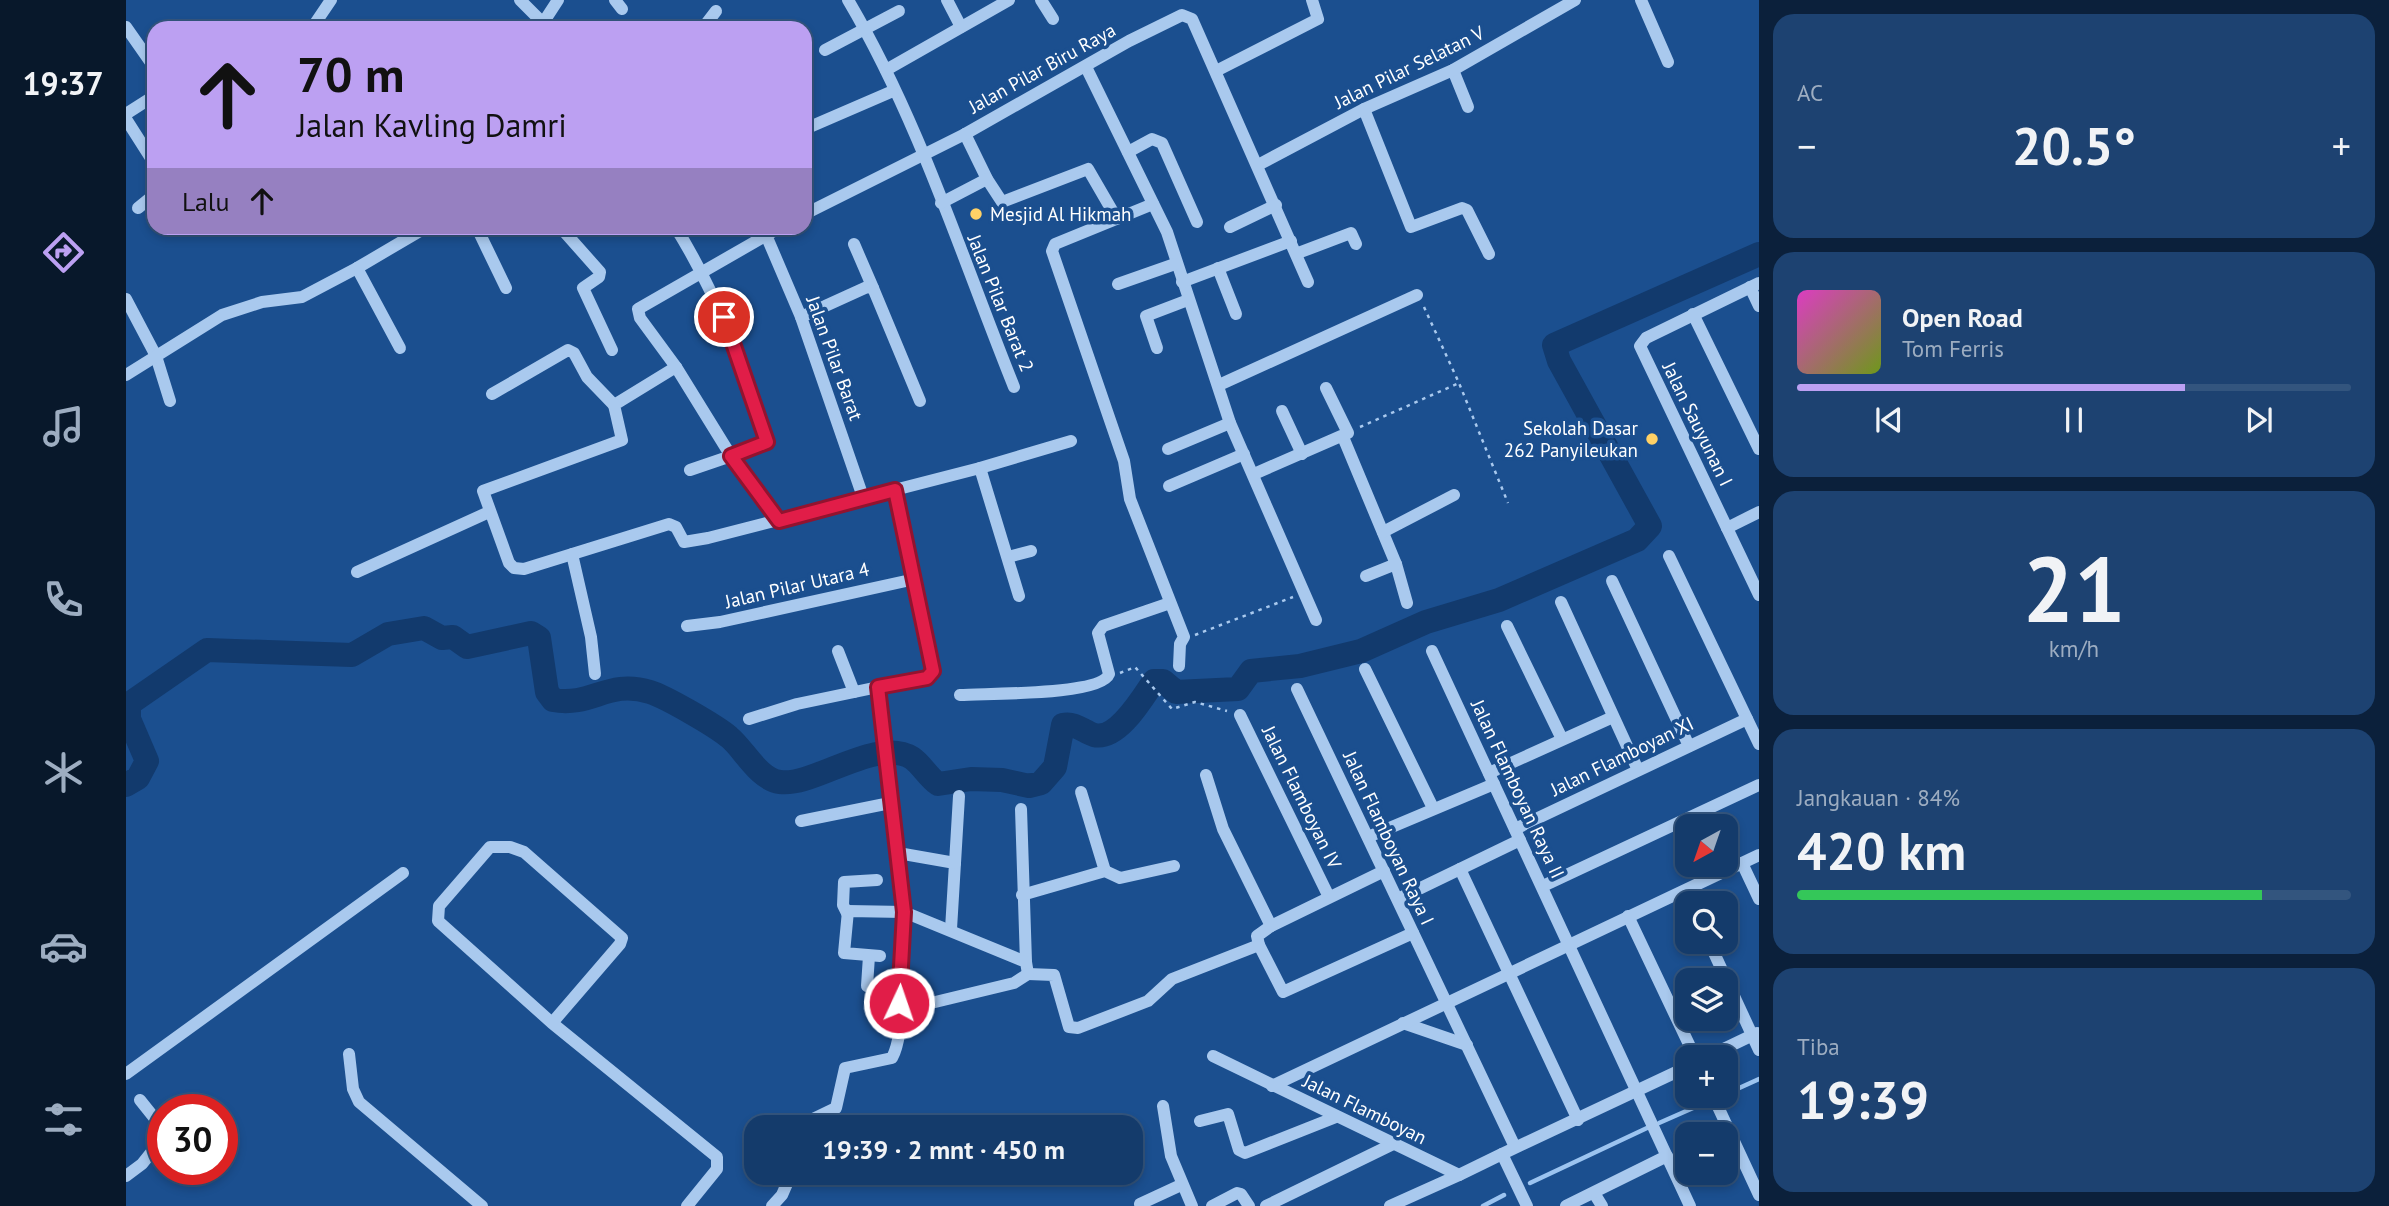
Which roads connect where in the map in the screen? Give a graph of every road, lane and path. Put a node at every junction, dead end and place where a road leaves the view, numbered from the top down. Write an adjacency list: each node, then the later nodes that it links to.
1 (331, 0): 14 (street)
2 (520, 0): 15 (street)
3 (558, 0): 16 (street)
4 (848, 0): 20 (street, Jalan Pilar Barat 2)
5 (947, 0): 19 (street)
6 (1009, 0): 19 (street)
7 (1041, 0): 13 (street)
8 (1312, 0): 27 (street)
9 (1575, 0): 26 (street, Jalan Pilar Selatan V)
10 (1641, 0): 23 (street)
11 (716, 11): 17 (street)
12 (899, 11): 20 (street)
13 (1053, 19)
14 (317, 21)
15 (538, 21)
16 (544, 21)
17 (708, 21)
18 (126, 27): 22 (street)
19 (961, 27): 25 (street)
20 (865, 29): 21 (street); 25 (street, Jalan Pilar Barat 2)
21 (825, 50)
22 (147, 57)
23 (1668, 62)
24 (1086, 67): 27 (street, Jalan Pilar Biru Raya); 34 (street, Jalan Pilar Biru Raya); 36 (street)
25 (886, 70): 28 (street, Jalan Pilar Barat 2)
26 (1453, 70): 30 (street); 31 (street, Jalan Pilar Selatan V)
27 (1216, 71): 38 (street, Jalan Pilar Biru Raya)
28 (893, 91): 33 (street); 37 (street, Jalan Pilar Barat 2)
29 (147, 101): 32 (street)
30 (1468, 107)
31 (1364, 109): 38 (street, Jalan Pilar Selatan V); 58 (street)
32 (126, 116): 35 (street)
33 (812, 126)
34 (965, 134): 37 (street, Jalan Pilar Biru Raya); 39 (street)
35 (147, 151)
36 (1128, 152): 42 (street); 47 (street)
37 (923, 155): 41 (street, Jalan Pilar Barat 2); 45 (street, Jalan Pilar Biru Raya)
38 (1258, 165): 43 (street, Jalan Pilar Biru Raya)
39 (987, 179): 41 (street); 46 (street)
40 (147, 201): 44 (street)
41 (941, 203): 84 (street, Jalan Pilar Barat 2)
42 (1153, 204): 46 (street); 59 (street)
43 (1276, 205): 48 (street); 54 (street, Jalan Pilar Biru Raya)
44 (138, 208)
45 (812, 210)
46 (1117, 219): 125 (street)
47 (1197, 222)
48 (1230, 227)
49 (413, 235): 60 (street)
50 (480, 235): 67 (street)
51 (567, 235): 78 (street)
52 (680, 235): 62 (street)
53 (766, 235): 62 (street); 75 (street, Jalan Pilar Barat)
54 (1291, 241): 57 (street, Jalan Pilar Biru Raya); 61 (street)
55 (854, 244): 68 (street)
56 (1356, 244): 57 (street)
57 (1297, 253): 64 (street, Jalan Pilar Biru Raya)
58 (1489, 254)
59 (1175, 264): 63 (street); 65 (street)
60 (357, 268): 76 (street); 79 (street)
61 (1218, 268): 63 (street); 73 (street)
62 (702, 270): 80 (street); 98 (street)
63 (1182, 282): 71 (street)
64 (1308, 282)
65 (1118, 284)
66 (1754, 285): 72 (street); 74 (street)
67 (506, 288)
68 (873, 288): 75 (street); 88 (street)
69 (1416, 296): 82 (path); 83 (street)
70 (126, 299): 79 (street)
71 (1188, 300): 77 (street); 83 (street)
72 (1759, 306)
73 (1236, 314)
74 (1693, 314): 95 (street); 110 (street, Jalan Sauyunan I)
75 (801, 317): 105 (street, Jalan Pilar Barat)
76 (400, 348)
77 (1157, 348)
78 (611, 350)
79 (156, 356): 81 (street); 87 (street)
80 (676, 367): 89 (street); 98 (street)
81 (126, 375)
82 (1459, 383): 92 (path); 106 (path)
83 (1219, 385): 91 (street)
84 (1014, 387)
85 (1326, 388): 92 (street)
86 (492, 394): 89 (street)
87 (170, 401)
88 (920, 401)
89 (614, 405): 107 (street)
90 (1282, 411): 97 (street)
91 (1230, 422): 94 (street); 96 (street)
92 (1346, 435): 97 (street); 111 (street)
93 (1071, 441): 99 (street)
94 (1168, 449)
95 (1759, 449)
96 (1244, 454): 101 (street); 102 (street)
97 (1302, 454): 101 (street)
98 (731, 456): 100 (street); 109 (street)
99 (980, 468): 103 (street); 115 (street)
100 (690, 470)
101 (1254, 474): 121 (street)
102 (1169, 486)
103 (895, 490): 105 (street); 119 (street)
104 (1454, 495): 111 (street)
105 (863, 497): 109 (street)
106 (1508, 503)
107 (489, 512): 113 (street); 117 (street)
108 (1759, 512): 110 (street)
109 (779, 521): 113 (street)
110 (1727, 528): 122 (street)
111 (1383, 532): 116 (street)
112 (1031, 551): 115 (street)
113 (572, 554): 135 (street)
114 (1669, 556): 144 (street)
115 (1008, 557): 123 (street)
116 (1396, 564): 118 (street); 126 (street)
117 (357, 572)
118 (1366, 576)
119 (915, 579): 128 (street, Jalan Pilar Utara 4); 137 (street)
120 (1612, 581): 147 (street)
121 (1306, 592): 127 (street); 130 (path)
122 (1759, 595)
123 (1019, 596)
124 (1561, 602): 142 (street)
125 (1170, 603): 130 (street); 136 (street)
126 (1407, 603)
127 (1316, 620)
128 (687, 626)
129 (1507, 626): 145 (street)
130 (1184, 637): 133 (street)
131 (838, 651): 139 (street)
132 (1432, 651): 150 (street, Jalan Flamboyan Raya II)
133 (1179, 666)
134 (1365, 670): 156 (street)
135 (595, 674)
136 (1109, 678): 140 (street); 141 (path)
137 (878, 687): 139 (street); 154 (street)
138 (1297, 689): 159 (street, Jalan Flamboyan Raya I)
139 (854, 692): 143 (street)
140 (960, 695)
141 (1240, 715): 173 (street, Jalan Flamboyan IV)
142 (1613, 718): 145 (street); 148 (street)
143 (748, 719)
144 (1747, 719): 146 (street); 147 (street, Jalan Flamboyan XI)
145 (1562, 739): 150 (street)
146 (1759, 744)
147 (1689, 746): 148 (street, Jalan Flamboyan XI)
148 (1638, 770): 158 (street, Jalan Flamboyan XI)
149 (1206, 775): 179 (street)
150 (1491, 779): 156 (street); 158 (street, Jalan Flamboyan Raya II)
151 (1759, 785): 170 (street)
152 (1081, 792): 166 (street)
153 (959, 796): 162 (street)
154 (890, 803): 157 (street); 160 (street)
155 (1021, 808): 172 (street)
156 (1433, 808): 159 (street)
157 (801, 821)
158 (1518, 835): 165 (street, Jalan Flamboyan XI); 170 (street, Jalan Flamboyan Raya II)
159 (1368, 837): 167 (street, Jalan Flamboyan Raya I)
160 (898, 853): 162 (street); 176 (street)
161 (1759, 855): 163 (street)
162 (955, 863): 180 (street)
163 (1742, 863): 171 (street); 175 (street)
164 (1174, 866): 166 (street)
165 (1460, 869): 174 (street, Jalan Flamboyan XI); 186 (street)
166 (1105, 871): 172 (street)
167 (1384, 871): 173 (street); 174 (street, Jalan Flamboyan Raya I)
168 (403, 873): 200 (street)
169 (877, 880): 177 (street)
170 (1543, 886): 182 (street, Jalan Flamboyan Raya II)
171 (1684, 890): 178 (street)
172 (1022, 895): 185 (street)
173 (1329, 897): 179 (street)
174 (1398, 899): 181 (street, Jalan Flamboyan Raya I)
175 (1759, 899)
176 (904, 912): 177 (street); 180 (street); 189 (street)
177 (847, 913): 187 (street)
178 (1628, 916): 182 (street); 194 (street)
179 (1271, 926): 183 (street)
180 (951, 929): 185 (street)
181 (1413, 933): 183 (street); 188 (street, Jalan Flamboyan Raya I)
182 (1570, 944): 186 (street); 202 (street, Jalan Flamboyan Raya II)
183 (1259, 945): 185 (street)
184 (1715, 954): 192 (street)
185 (1027, 968): 189 (street)
186 (1509, 972): 188 (street); 208 (street)
187 (867, 986)
188 (1447, 1003): 191 (street); 193 (street, Jalan Flamboyan Raya I)
189 (902, 1010): 206 (street)
190 (552, 1023): 190 (street); 222 (street)
191 (1403, 1023): 193 (street); 201 (street)
192 (1756, 1034): 195 (street); 196 (street)
193 (1467, 1045): 211 (street, Jalan Flamboyan Raya I)
194 (1689, 1045)
195 (1733, 1045)
196 (1759, 1050)
197 (349, 1055): 221 (street)
198 (1213, 1056): 201 (street, Jalan Flamboyan)
199 (1675, 1073): 202 (street)
200 (126, 1074)
201 (1272, 1086): 207 (street, Jalan Flamboyan)
202 (1638, 1092): 208 (street); 213 (street, Jalan Flamboyan Raya II)
203 (140, 1100): 215 (street)
204 (1163, 1105): 217 (street)
205 (1719, 1108): 219 (street)
206 (822, 1115)
207 (1336, 1117): 209 (street); 210 (street, Jalan Flamboyan)
208 (1578, 1120): 211 (street)
209 (1200, 1121)
210 (1393, 1144): 214 (street, Jalan Flamboyan); 227 (street)
211 (1515, 1147): 212 (street)
212 (1502, 1154): 214 (street); 229 (street)
213 (1667, 1156): 218 (street); 232 (street, Jalan Flamboyan Raya II)
214 (1459, 1175): 228 (street)
215 (126, 1176)
216 (786, 1185): 223 (street)
217 (1181, 1185): 220 (street); 224 (street)
218 (1594, 1192): 230 (street); 231 (street)
219 (1759, 1195)
220 (1140, 1204)
221 (482, 1206)
222 (687, 1206)
223 (772, 1206)
224 (1192, 1206)
225 (1212, 1206): 226 (street)
226 (1249, 1206)
227 (1266, 1206)
228 (1390, 1206)
229 (1527, 1206)
230 (1566, 1206)
231 (1602, 1206)
232 (1690, 1206)

